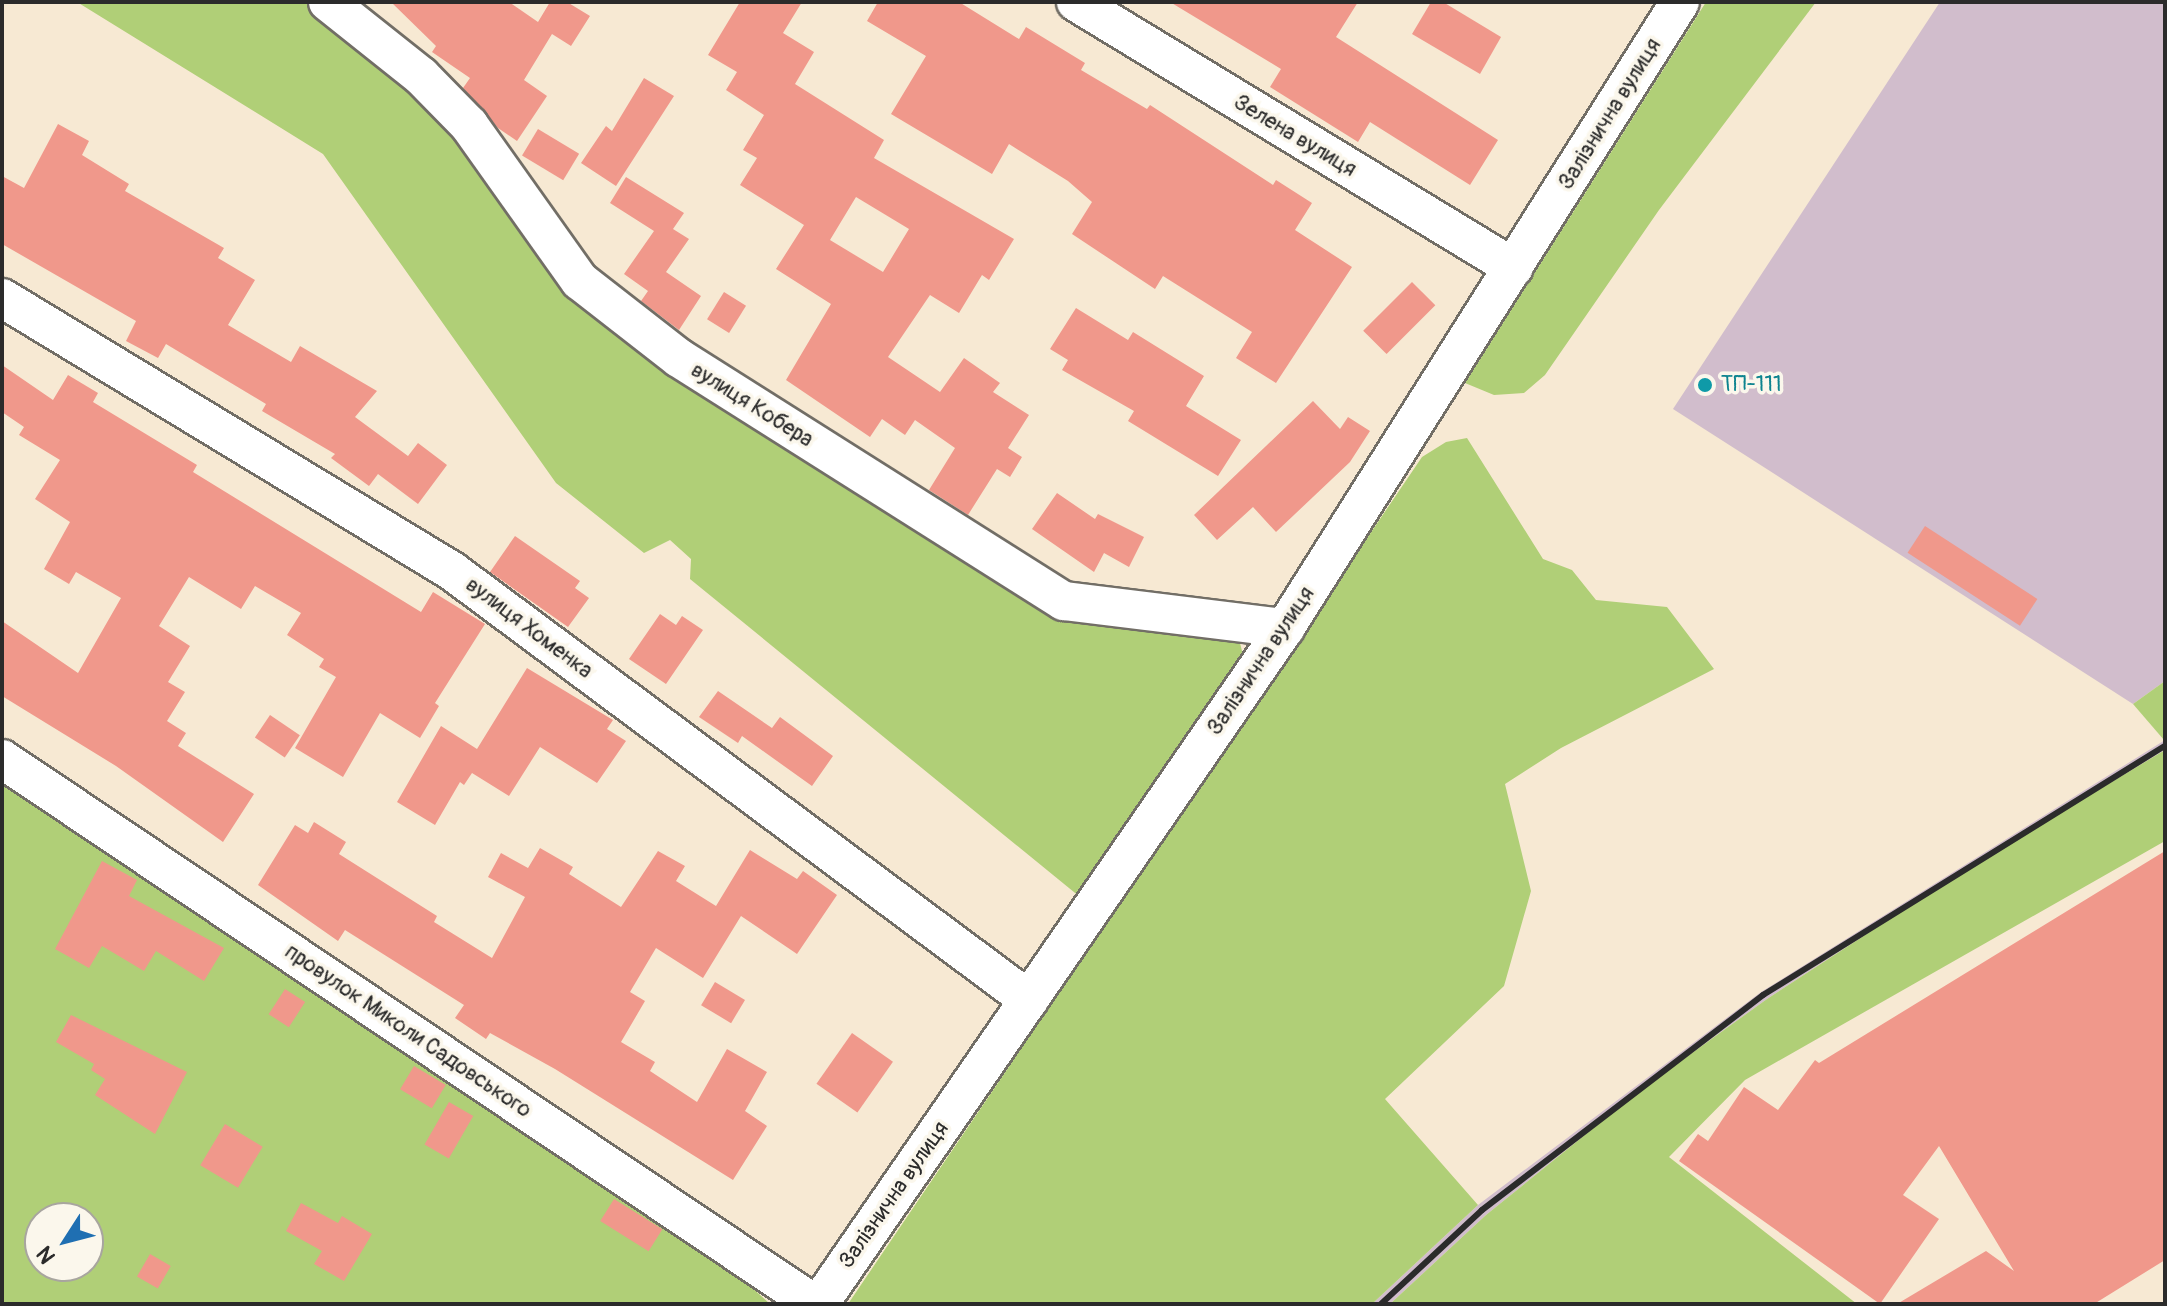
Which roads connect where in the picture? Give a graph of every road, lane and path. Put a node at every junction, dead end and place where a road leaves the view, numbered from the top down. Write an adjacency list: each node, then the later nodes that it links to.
1 (328, 2): 6 (street, вулиця Кобера)
2 (1076, 2): 4 (street, Зелена вулиця)
3 (1680, 2): 4 (street, Залізнична вулиця)
4 (1514, 268): 6 (street, Залізнична вулиця)
5 (2, 298): 8 (street, вулиця Хоменка)
6 (1285, 628): 8 (street, Залізнична вулиця)
7 (2, 759): 9 (street, провулок Миколи Садовського)
8 (1029, 1000): 9 (street, Залізнична вулиця)
9 (816, 1304)

